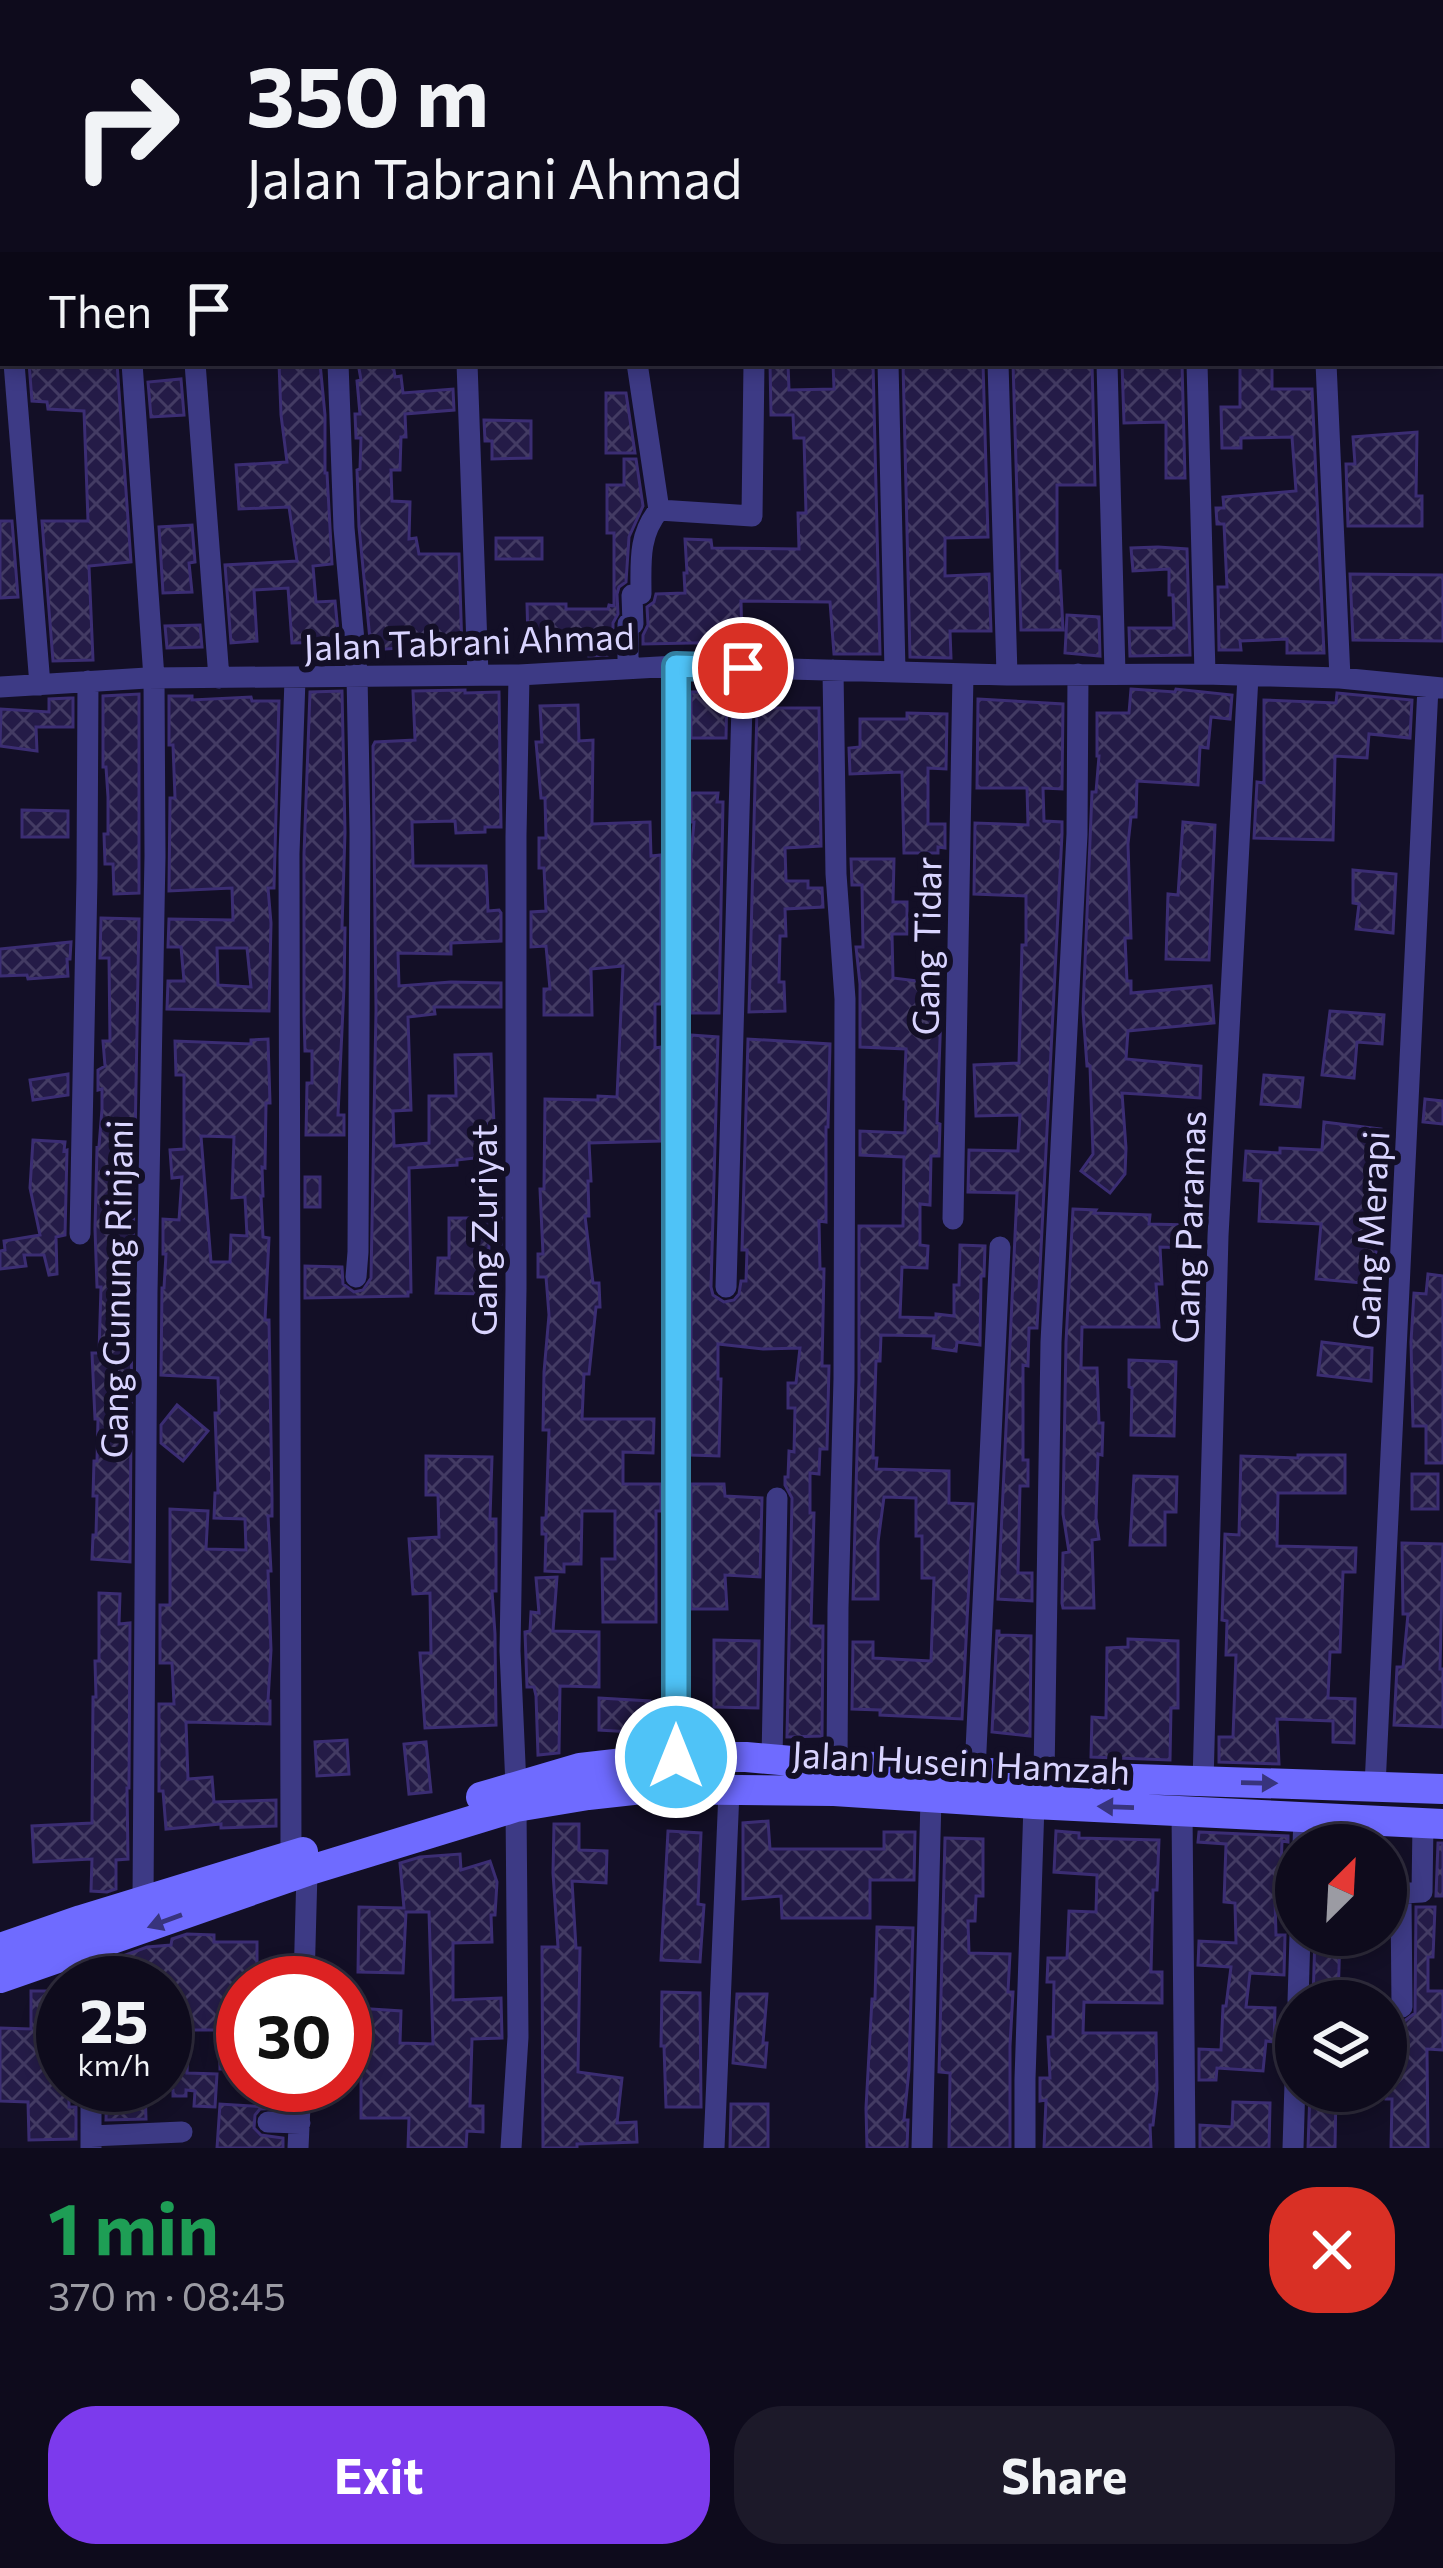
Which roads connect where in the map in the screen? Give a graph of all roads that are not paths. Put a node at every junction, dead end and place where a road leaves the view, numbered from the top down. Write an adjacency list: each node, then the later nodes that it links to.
1 (14, 366): 33 (street)
2 (133, 366): 29 (street, Gang Gunung Rinjani)
3 (195, 366): 30 (street)
4 (338, 366): 23 (street)
5 (467, 366): 24 (street)
6 (637, 366): 13 (street)
7 (754, 366): 13 (street)
8 (888, 366): 18 (street)
9 (998, 366): 26 (street)
10 (1107, 366): 21 (street)
11 (1197, 366): 22 (street)
12 (1326, 366): 28 (street)
13 (659, 510): 15 (street)
14 (676, 666): 15 (street, Jalan Tabrani Ahmad); 16 (street, Jalan Tabrani Ahmad); 42 (street)
15 (628, 668): 25 (street, Jalan Tabrani Ahmad)
16 (743, 668): 17 (street, Jalan Tabrani Ahmad); 40 (street)
17 (832, 670): 18 (street, Jalan Tabrani Ahmad); 44 (street)
18 (895, 671): 19 (street, Jalan Tabrani Ahmad)
19 (963, 674): 26 (street, Jalan Tabrani Ahmad); 36 (street, Gang Tidar)
20 (1078, 674): 21 (street, Jalan Tabrani Ahmad); 26 (street, Jalan Tabrani Ahmad); 49 (street)
21 (1115, 674): 22 (street, Jalan Tabrani Ahmad)
22 (1205, 674): 27 (street, Jalan Tabrani Ahmad)
23 (357, 675): 24 (street, Jalan Tabrani Ahmad); 31 (street, Jalan Tabrani Ahmad); 39 (street)
24 (478, 675): 25 (street, Jalan Tabrani Ahmad)
25 (519, 675): 51 (street, Gang Zuriyat)
26 (1006, 675)
27 (1248, 676): 28 (street, Jalan Tabrani Ahmad); 46 (street, Gang Paramas)
28 (1340, 677): 35 (street, Jalan Tabrani Ahmad)
29 (154, 678): 30 (street, Jalan Tabrani Ahmad); 32 (street, Jalan Tabrani Ahmad); 57 (street, Gang Gunung Rinjani)
30 (219, 679): 31 (street, Jalan Tabrani Ahmad)
31 (295, 679): 56 (street)
32 (88, 681): 33 (street, Jalan Tabrani Ahmad); 37 (street)
33 (40, 685): 34 (street, Jalan Tabrani Ahmad)
34 (0, 687)
35 (1436, 687): 47 (street, Gang Merapi)
36 (953, 1219)
37 (80, 1234)
38 (1000, 1247): 45 (street)
39 (356, 1277)
40 (726, 1287)
41 (777, 1498): 43 (street)
42 (676, 1757): 43 (street, Jalan Husein Hamzah); 51 (street, Jalan Husein Hamzah)
43 (772, 1759): 44 (street, Jalan Husein Hamzah)
44 (837, 1765): 45 (street, Jalan Husein Hamzah)
45 (975, 1771): 49 (street, Jalan Husein Hamzah)
46 (1203, 1781): 47 (street, Jalan Husein Hamzah, one-way to 47); 49 (street, Jalan Husein Hamzah)
47 (1375, 1786): 48 (street, Jalan Husein Hamzah)
48 (1443, 1789)
49 (1039, 1790): 52 (street, Jalan Husein Hamzah); 53 (street, Jalan Husein Hamzah, one-way to 49); 74 (street)
50 (729, 1791): 51 (street, Jalan Husein Hamzah); 52 (street, Jalan Husein Hamzah); 72 (street)
51 (516, 1797): 56 (street, Jalan Husein Hamzah); 71 (street, Gang Zuriyat)
52 (931, 1798): 73 (street)
53 (1182, 1810): 55 (street, Jalan Husein Hamzah); 75 (street)
54 (1433, 1823): 63 (street)
55 (1275, 1826)
56 (299, 1863): 57 (street, Jalan Husein Hamzah); 58 (street, Jalan Husein Hamzah, one-way to 58); 61 (street)
57 (143, 1901): 59 (street, Jalan Husein Hamzah)
58 (94, 1946): 60 (street); 62 (street, Jalan Husein Hamzah)
59 (0, 1948)
60 (94, 1956)
61 (303, 1956)
62 (0, 1978)
63 (1402, 1980)
64 (300, 2112): 67 (street)
65 (1294, 2112): 76 (street)
66 (268, 2122): 67 (street)
67 (300, 2123): 70 (street)
68 (182, 2132): 69 (street)
69 (91, 2142)
70 (298, 2148)
71 (511, 2148)
72 (714, 2148)
73 (922, 2148)
74 (1025, 2148)
75 (1185, 2148)
76 (1293, 2148)

